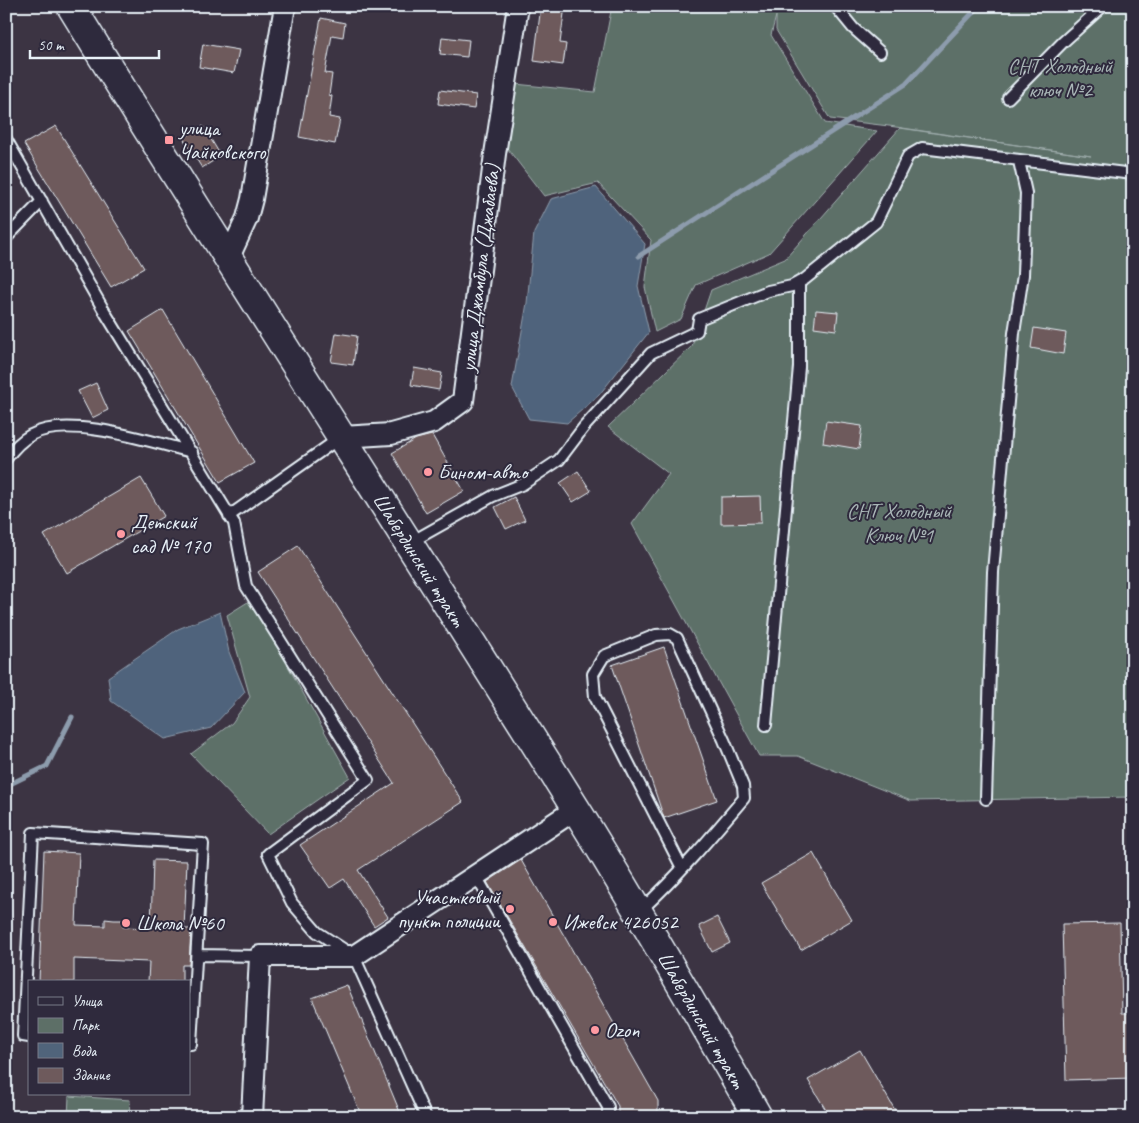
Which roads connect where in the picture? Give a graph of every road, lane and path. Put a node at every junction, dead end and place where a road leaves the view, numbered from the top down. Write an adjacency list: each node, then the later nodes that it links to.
1 (71, 6): 13 (main road, Шабердинский тракт)
2 (285, 6): 13 (street)
3 (518, 6): 15 (street, улица Джамбула (Джабаева))
4 (835, 6): 6 (lane)
5 (1103, 6): 7 (lane)
6 (880, 52)
7 (1008, 98)
8 (6, 139): 11 (lane)
9 (1019, 161): 10 (lane); 14 (lane); 21 (lane)
10 (1133, 174)
11 (42, 201): 12 (lane); 16 (lane)
12 (6, 238)
13 (229, 257): 15 (main road, Шабердинский тракт)
14 (799, 282): 19 (lane); 20 (lane)
15 (342, 437): 18 (lane); 19 (main road, Шабердинский тракт)
16 (192, 452): 17 (lane); 18 (lane)
17 (6, 459)
18 (229, 516): 28 (lane)
19 (408, 544): 22 (main road, Шабердинский тракт)
20 (766, 725)
21 (986, 799)
22 (576, 809): 24 (street); 25 (main road, Шабердинский тракт)
23 (682, 868): 23 (lane); 25 (lane)
24 (476, 876): 28 (street); 33 (lane)
25 (638, 913): 34 (main road, Шабердинский тракт)
26 (197, 955): 27 (lane); 29 (lane); 30 (lane)
27 (260, 956): 28 (street); 31 (street)
28 (354, 956): 32 (lane)
29 (28, 1037)
30 (190, 1044)
31 (252, 1117)
32 (426, 1117)
33 (608, 1117)
34 (758, 1117)

